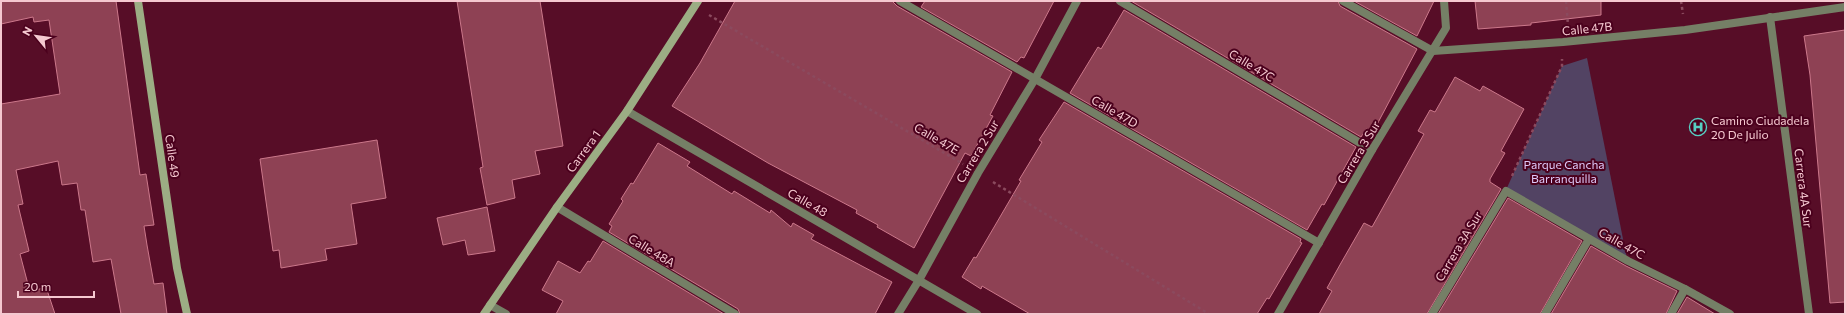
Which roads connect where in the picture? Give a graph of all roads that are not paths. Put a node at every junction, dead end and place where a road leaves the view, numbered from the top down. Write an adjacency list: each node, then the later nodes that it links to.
1 (138, 1): 21 (street, Calle 49)
2 (900, 1): 11 (street, Calle 47D)
3 (1077, 1): 11 (street, Carrera 2 Sur)
4 (1120, 1): 13 (street, Calle 47C)
5 (1343, 1): 10 (street)
6 (1444, 1): 10 (street, Carrera 3 Sur)
7 (696, 4): 12 (street, Carrera 1)
8 (1845, 7): 9 (street, Calle 47B)
9 (1770, 17): 10 (street, Calle 47B); 32 (street, Carrera 4A Sur)
10 (1433, 51): 13 (street, Carrera 3 Sur)
11 (1035, 79): 17 (street, Calle 47D); 18 (street, Carrera 2 Sur)
12 (627, 111): 15 (street, Carrera 1); 18 (street, Calle 48)
13 (1372, 150): 17 (street, Carrera 3 Sur)
14 (1506, 191): 16 (street, Calle 47C); 28 (street, Carrera 3A Sur)
15 (557, 207): 20 (street, Carrera 1); 24 (street, Calle 48A)
16 (1589, 239): 19 (street, Calle 47C); 29 (street)
17 (1319, 243): 27 (street, Carrera 3 Sur)
18 (919, 280): 25 (street, Carrera 2 Sur); 26 (street, Calle 48)
19 (1686, 289): 30 (street); 31 (street, Calle 47C)
20 (490, 305): 22 (street, Carrera 1); 23 (street)
21 (187, 314)
22 (484, 314)
23 (506, 314)
24 (735, 314)
25 (898, 314)
26 (977, 314)
27 (1278, 314)
28 (1432, 314)
29 (1545, 314)
30 (1671, 314)
31 (1730, 314)
32 (1809, 314)

